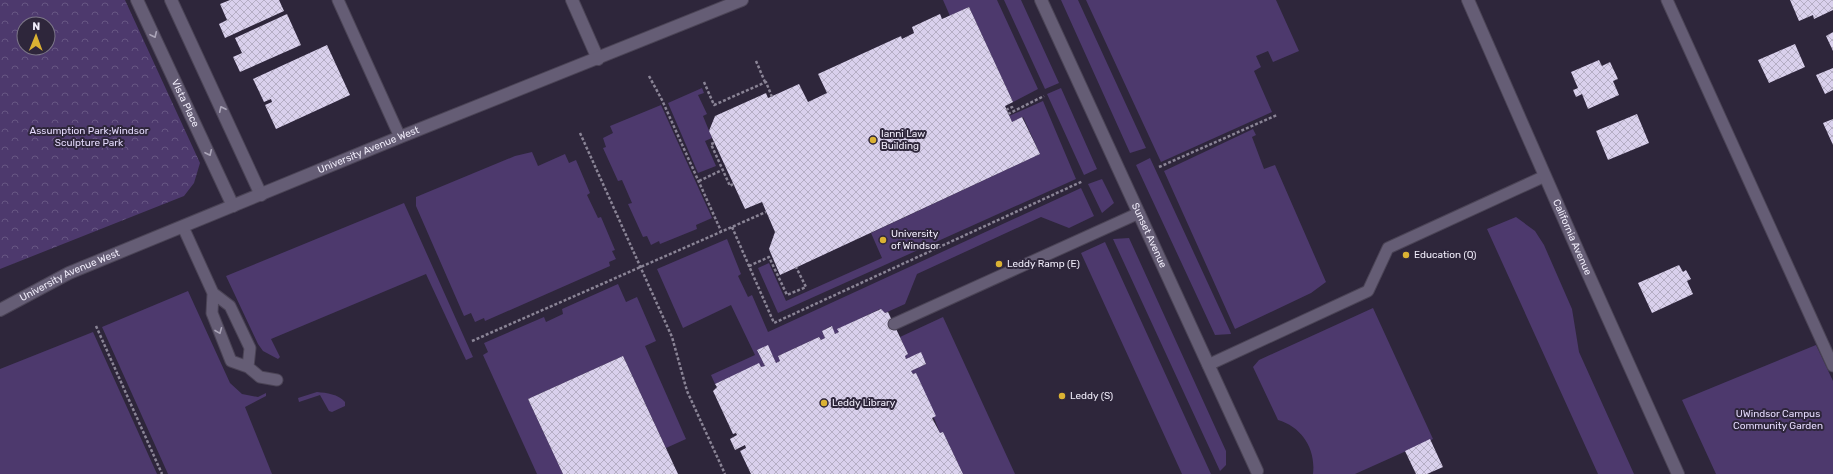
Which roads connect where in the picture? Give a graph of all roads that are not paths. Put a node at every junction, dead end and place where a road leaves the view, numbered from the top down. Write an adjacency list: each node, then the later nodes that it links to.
1 (137, 0): 13 (street, Vista Place, one-way to 13)
2 (172, 0): 12 (street, one-way to 2)
3 (338, 0): 10 (lane)
4 (572, 0): 9 (street)
5 (742, 0): 9 (street, University Avenue West)
6 (1041, 0): 14 (street, Sunset Avenue)
7 (1468, 0): 11 (street, California Avenue)
8 (1667, 0): 20 (lane)
9 (598, 59): 10 (street, University Avenue West)
10 (400, 137): 12 (street, University Avenue West)
11 (1545, 176): 19 (lane); 24 (street, California Avenue)
12 (261, 195): 13 (street, University Avenue West)
13 (233, 206): 15 (street, University Avenue West)
14 (1138, 213): 18 (lane); 19 (street, Sunset Avenue)
15 (183, 227): 16 (lane); 17 (street, University Avenue West)
16 (213, 294): 21 (lane); 21 (lane, one-way to 21)
17 (0, 310)
18 (894, 324)
19 (1208, 365): 23 (street, Sunset Avenue)
20 (1833, 366)
21 (248, 367): 22 (lane)
22 (277, 380)
23 (1253, 472)
24 (1678, 474)

